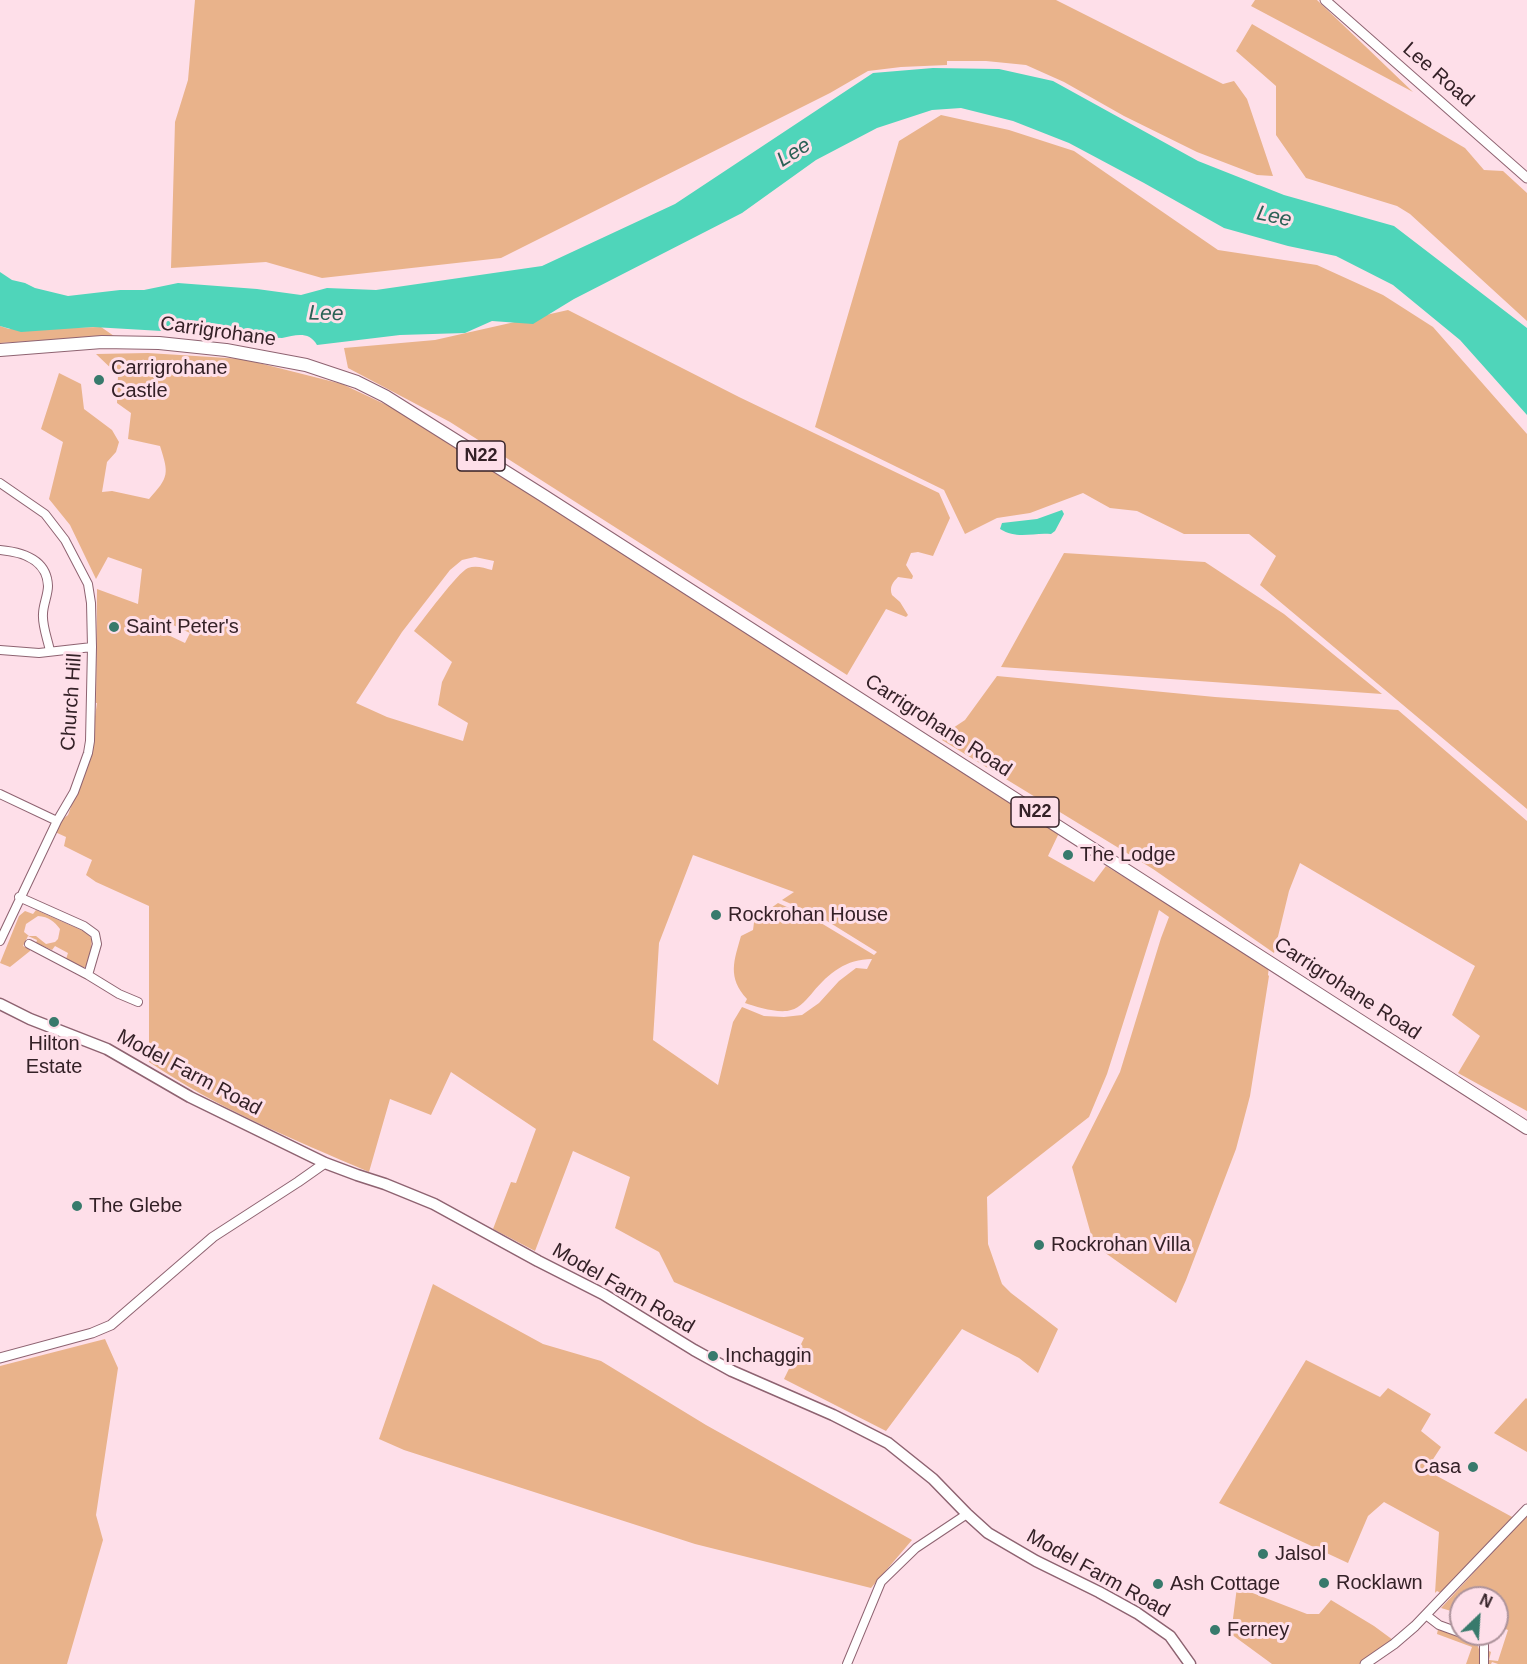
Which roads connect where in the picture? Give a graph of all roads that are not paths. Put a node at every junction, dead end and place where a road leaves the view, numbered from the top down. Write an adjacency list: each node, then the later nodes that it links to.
1 (1324, 0): 2 (street, Lee Road)
2 (1527, 178)
3 (0, 350): 4 (highway, Carrigrohane / N22)
4 (419, 416): 18 (highway, Carrigrohane Road / N22)
5 (0, 483): 7 (street, Church Hill)
6 (0, 550): 9 (street)
7 (92, 647): 9 (street); 11 (street, Church Hill)
8 (0, 650): 9 (street)
9 (50, 651)
10 (0, 794): 11 (street)
11 (57, 821): 12 (street, Church Hill)
12 (20, 897): 13 (street, Church Hill); 15 (street)
13 (0, 940)
14 (29, 945): 15 (street)
15 (88, 975): 16 (street)
16 (138, 1002)
17 (0, 1004): 19 (main road, Model Farm Road)
18 (1527, 1128)
19 (325, 1163): 20 (street); 22 (main road, Model Farm Road)
20 (0, 1358)
21 (1527, 1509): 23 (street)
22 (967, 1514): 26 (street); 27 (main road, Model Farm Road)
23 (1426, 1615): 24 (street); 28 (street)
24 (1449, 1629)
25 (1484, 1646): 29 (street)
26 (847, 1664)
27 (1190, 1664)
28 (1365, 1664)
29 (1484, 1664)

